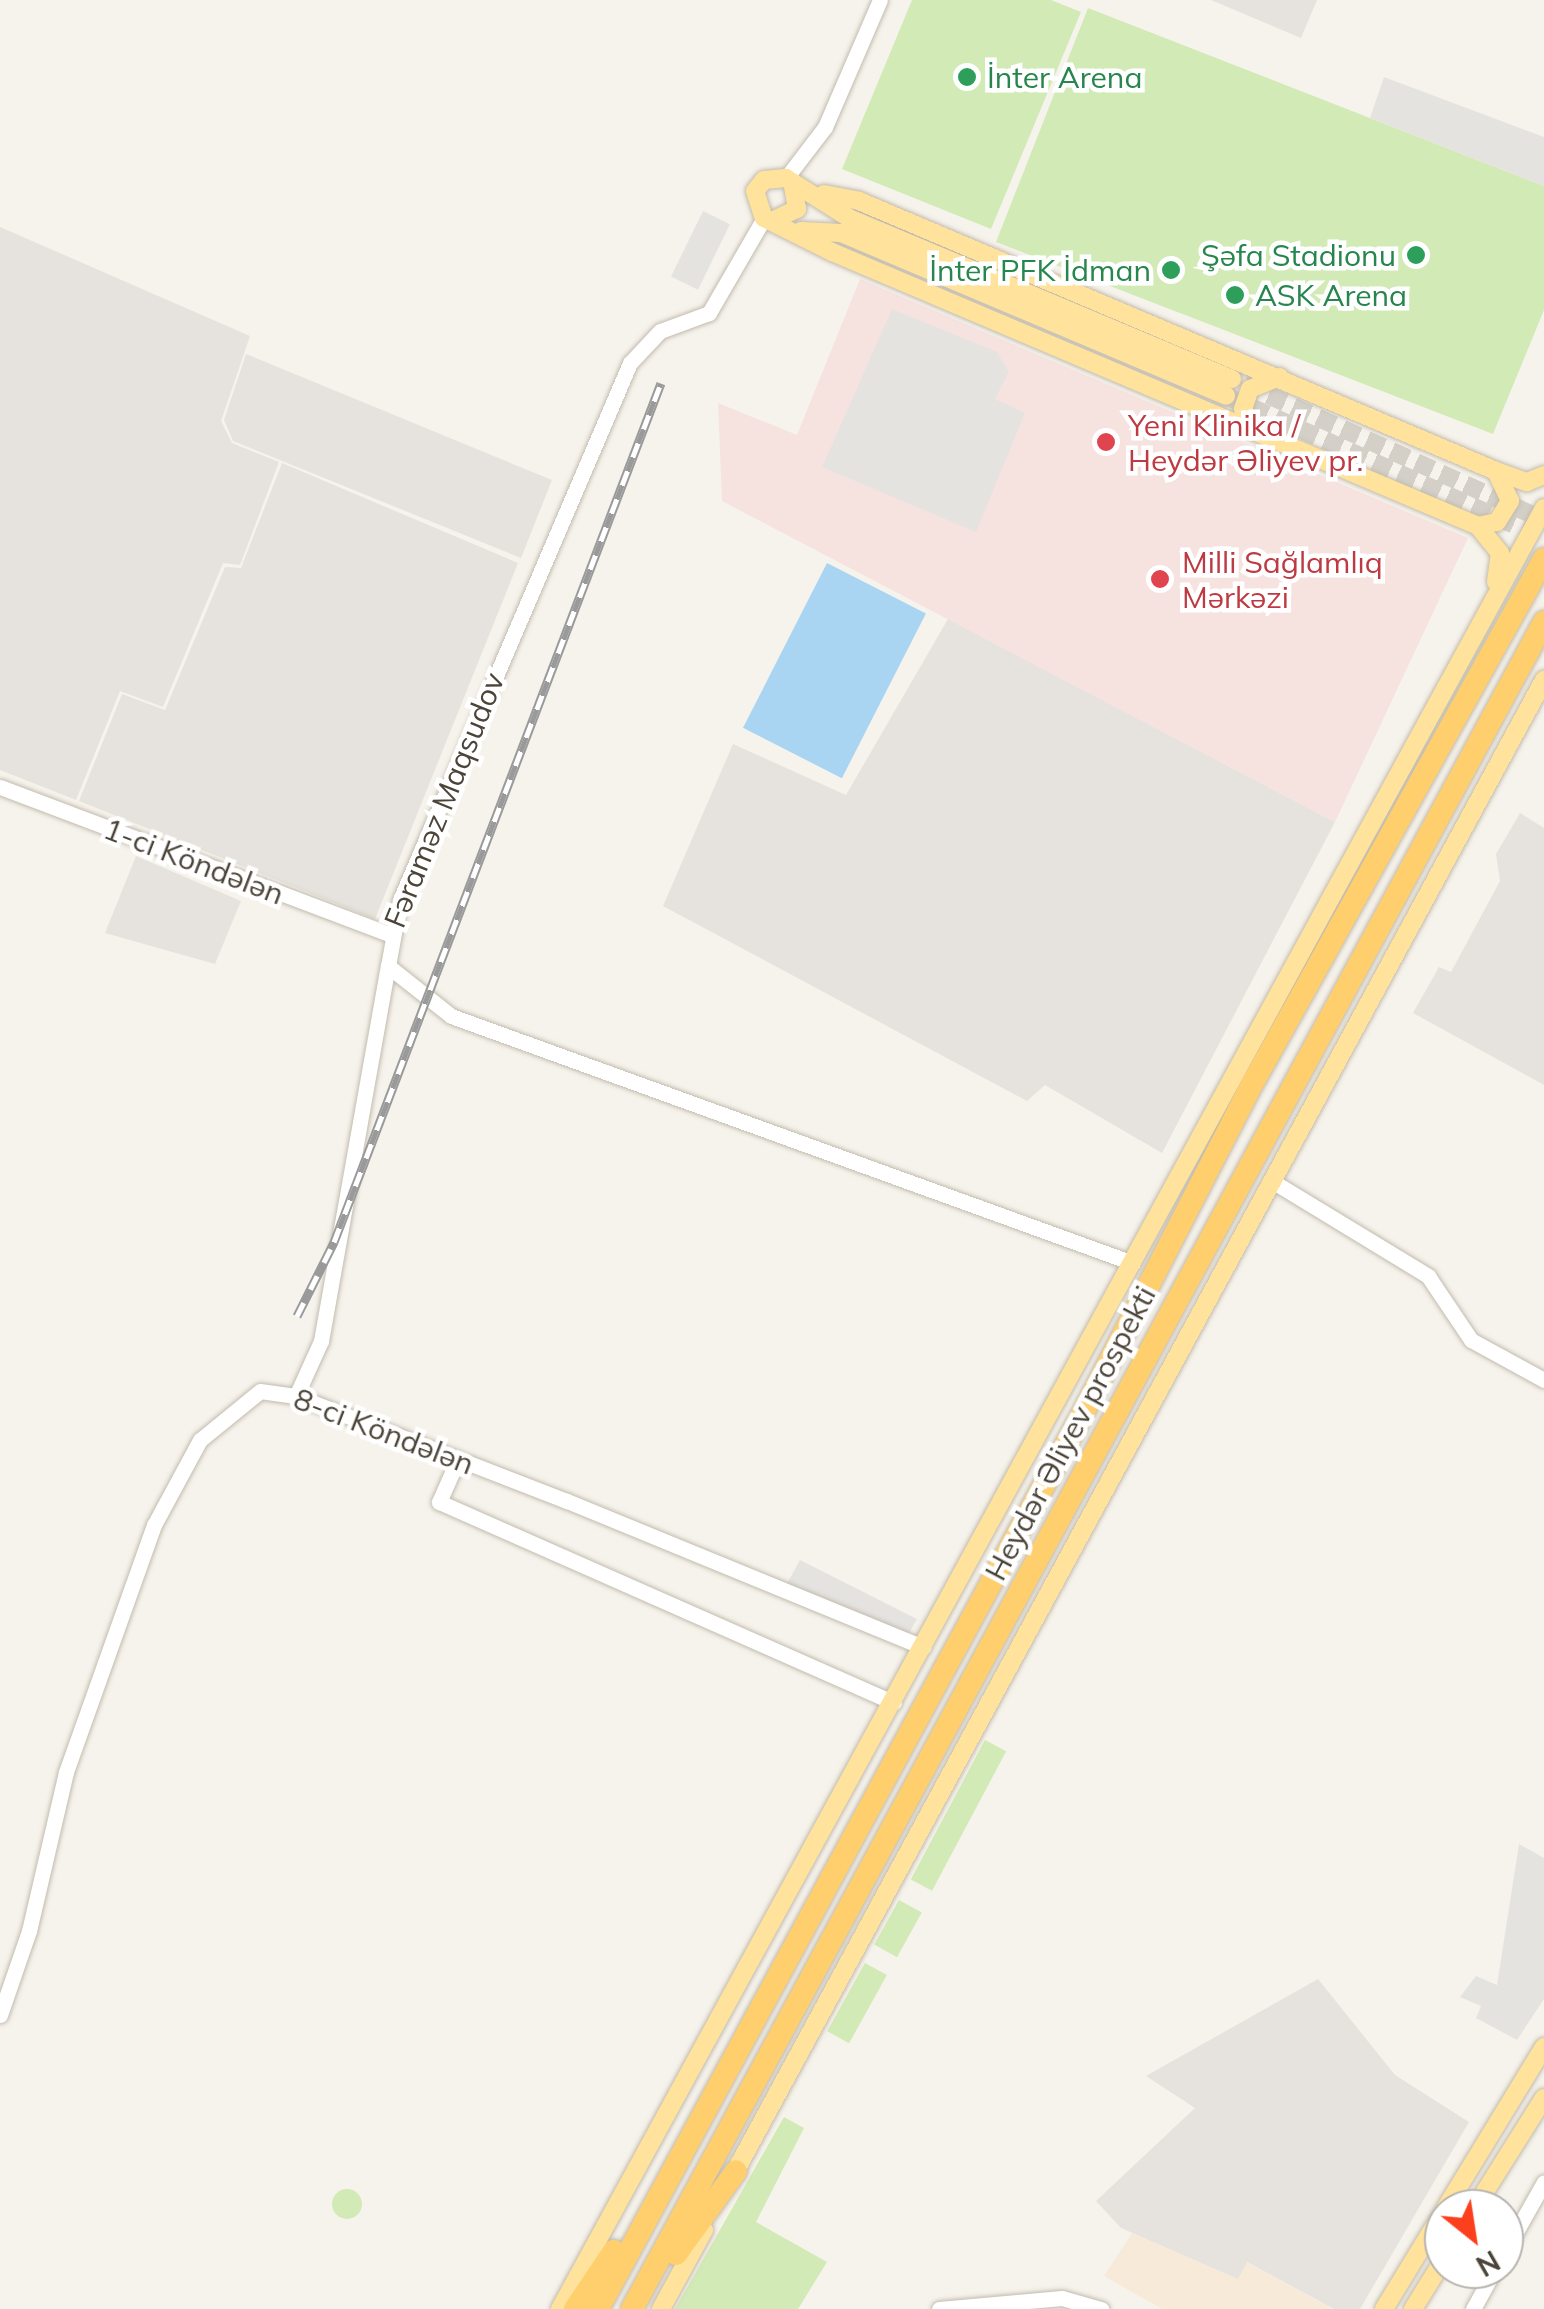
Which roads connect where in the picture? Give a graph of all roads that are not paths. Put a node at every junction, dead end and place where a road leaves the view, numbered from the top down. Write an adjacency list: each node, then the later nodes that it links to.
1 (880, 0): 2 (street)
2 (789, 180): 3 (main road); 4 (main road); 4 (main road)
3 (818, 192): 5 (main road); 6 (main road)
4 (768, 219): 5 (main road); 17 (street, Fəraməz Maqsudov)
5 (800, 231): 7 (main road)
6 (1280, 377): 7 (main road); 8 (main road)
7 (1250, 428): 11 (main road)
8 (1496, 472): 9 (main road); 11 (main road)
9 (1544, 475)
10 (1544, 508): 13 (main road)
11 (1478, 526): 13 (main road)
12 (1544, 558): 30 (highway, Heydər Əliyev prospekti)
13 (1492, 602): 20 (main road)
14 (1544, 622): 40 (highway, Heydər Əliyev prospekti)
15 (1544, 680): 19 (main road)
16 (0, 787): 17 (street, 1-ci Köndələn)
17 (389, 934): 18 (street, Fəraməz Maqsudov)
18 (388, 966): 20 (street, Fəraməz Maqsudov); 22 (street)
19 (1272, 1181): 21 (street); 31 (main road)
20 (1133, 1263): 24 (main road)
21 (1544, 1380)
22 (296, 1396): 23 (street, 8-ci Köndələn); 26 (street, 8-ci Köndələn)
23 (458, 1458): 24 (street, 8-ci Köndələn); 25 (street)
24 (923, 1648): 25 (main road)
25 (894, 1703): 37 (main road)
26 (0, 2015)
27 (1544, 2047): 36 (main road)
28 (1544, 2098): 29 (main road)
29 (1537, 2125): 33 (main road)
30 (678, 2158): 38 (highway); 39 (highway, Heydər Əliyev prospekti)
31 (736, 2171): 40 (highway); 41 (main road)
32 (1544, 2182): 34 (street)
33 (1489, 2189)
34 (1524, 2218)
35 (1424, 2279): 36 (main road)
36 (1398, 2307)
37 (560, 2309)
38 (575, 2309)
39 (598, 2309)
40 (634, 2309)
41 (661, 2309)
42 (939, 2309): 43 (street)
43 (1101, 2309)

